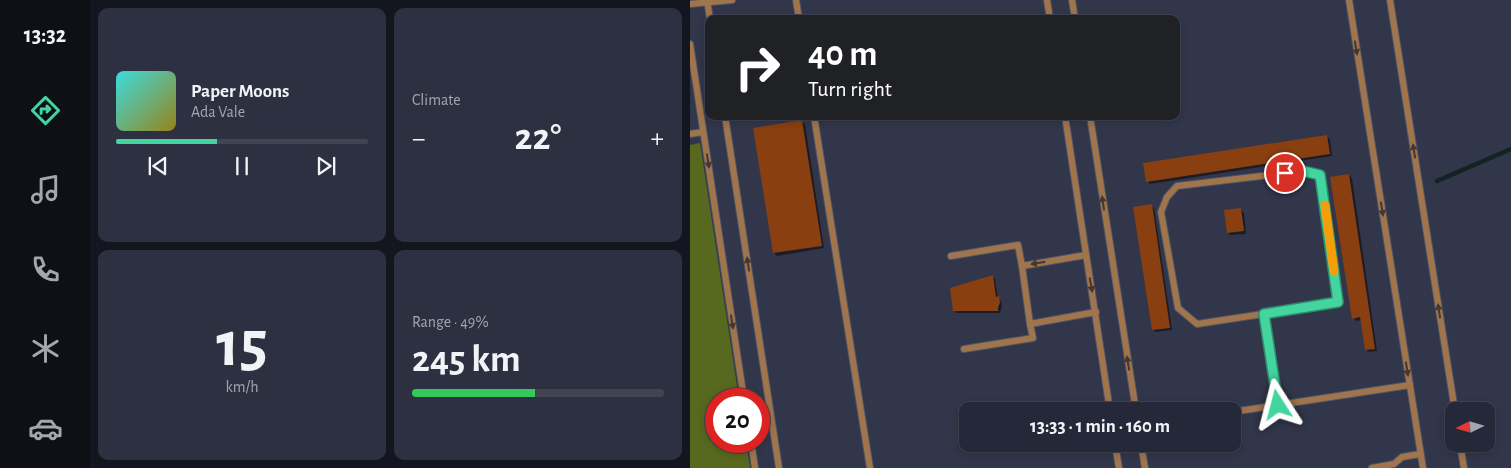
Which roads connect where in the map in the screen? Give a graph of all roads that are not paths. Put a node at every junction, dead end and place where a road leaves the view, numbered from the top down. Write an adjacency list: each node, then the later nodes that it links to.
1 (732, 0): 7 (lane)
2 (796, 0): 10 (lane)
3 (1047, 0): 11 (lane)
4 (1072, 0): 12 (lane)
5 (1349, 0): 27 (lane, one-way to 27)
6 (1390, 0): 31 (lane, one-way to 6)
7 (707, 2): 8 (lane); 9 (lane)
8 (690, 4)
9 (709, 15)
10 (798, 15)
11 (1049, 15)
12 (1074, 15)
13 (690, 44): 18 (lane)
14 (726, 120): 41 (lane, one-way to 14)
15 (815, 120): 42 (lane)
16 (1066, 120): 20 (lane)
17 (1091, 120): 30 (lane, one-way to 17)
18 (703, 132): 19 (lane); 28 (lane, one-way to 28)
19 (690, 134)
20 (1086, 255): 22 (lane, one-way to 22); 23 (lane, one-way to 23)
21 (951, 256): 22 (lane)
22 (1022, 266): 25 (lane)
23 (1096, 312): 25 (lane); 29 (lane)
24 (1264, 314): 24 (lane); 32 (lane)
25 (1030, 324): 26 (lane)
26 (964, 349)
27 (1410, 385): 32 (lane); 38 (lane)
28 (742, 388)
29 (1109, 402)
30 (1135, 402)
31 (1454, 402)
32 (1278, 405): 33 (lane)
33 (1241, 411)
34 (1116, 452): 43 (lane)
35 (1142, 452): 44 (lane)
36 (1461, 452): 47 (lane)
37 (753, 453): 40 (lane)
38 (1420, 454): 39 (lane); 46 (lane)
39 (1394, 466): 45 (lane)
40 (755, 468)
41 (779, 468)
42 (870, 468)
43 (1119, 468)
44 (1145, 468)
45 (1372, 468)
46 (1423, 468)
47 (1464, 468)

